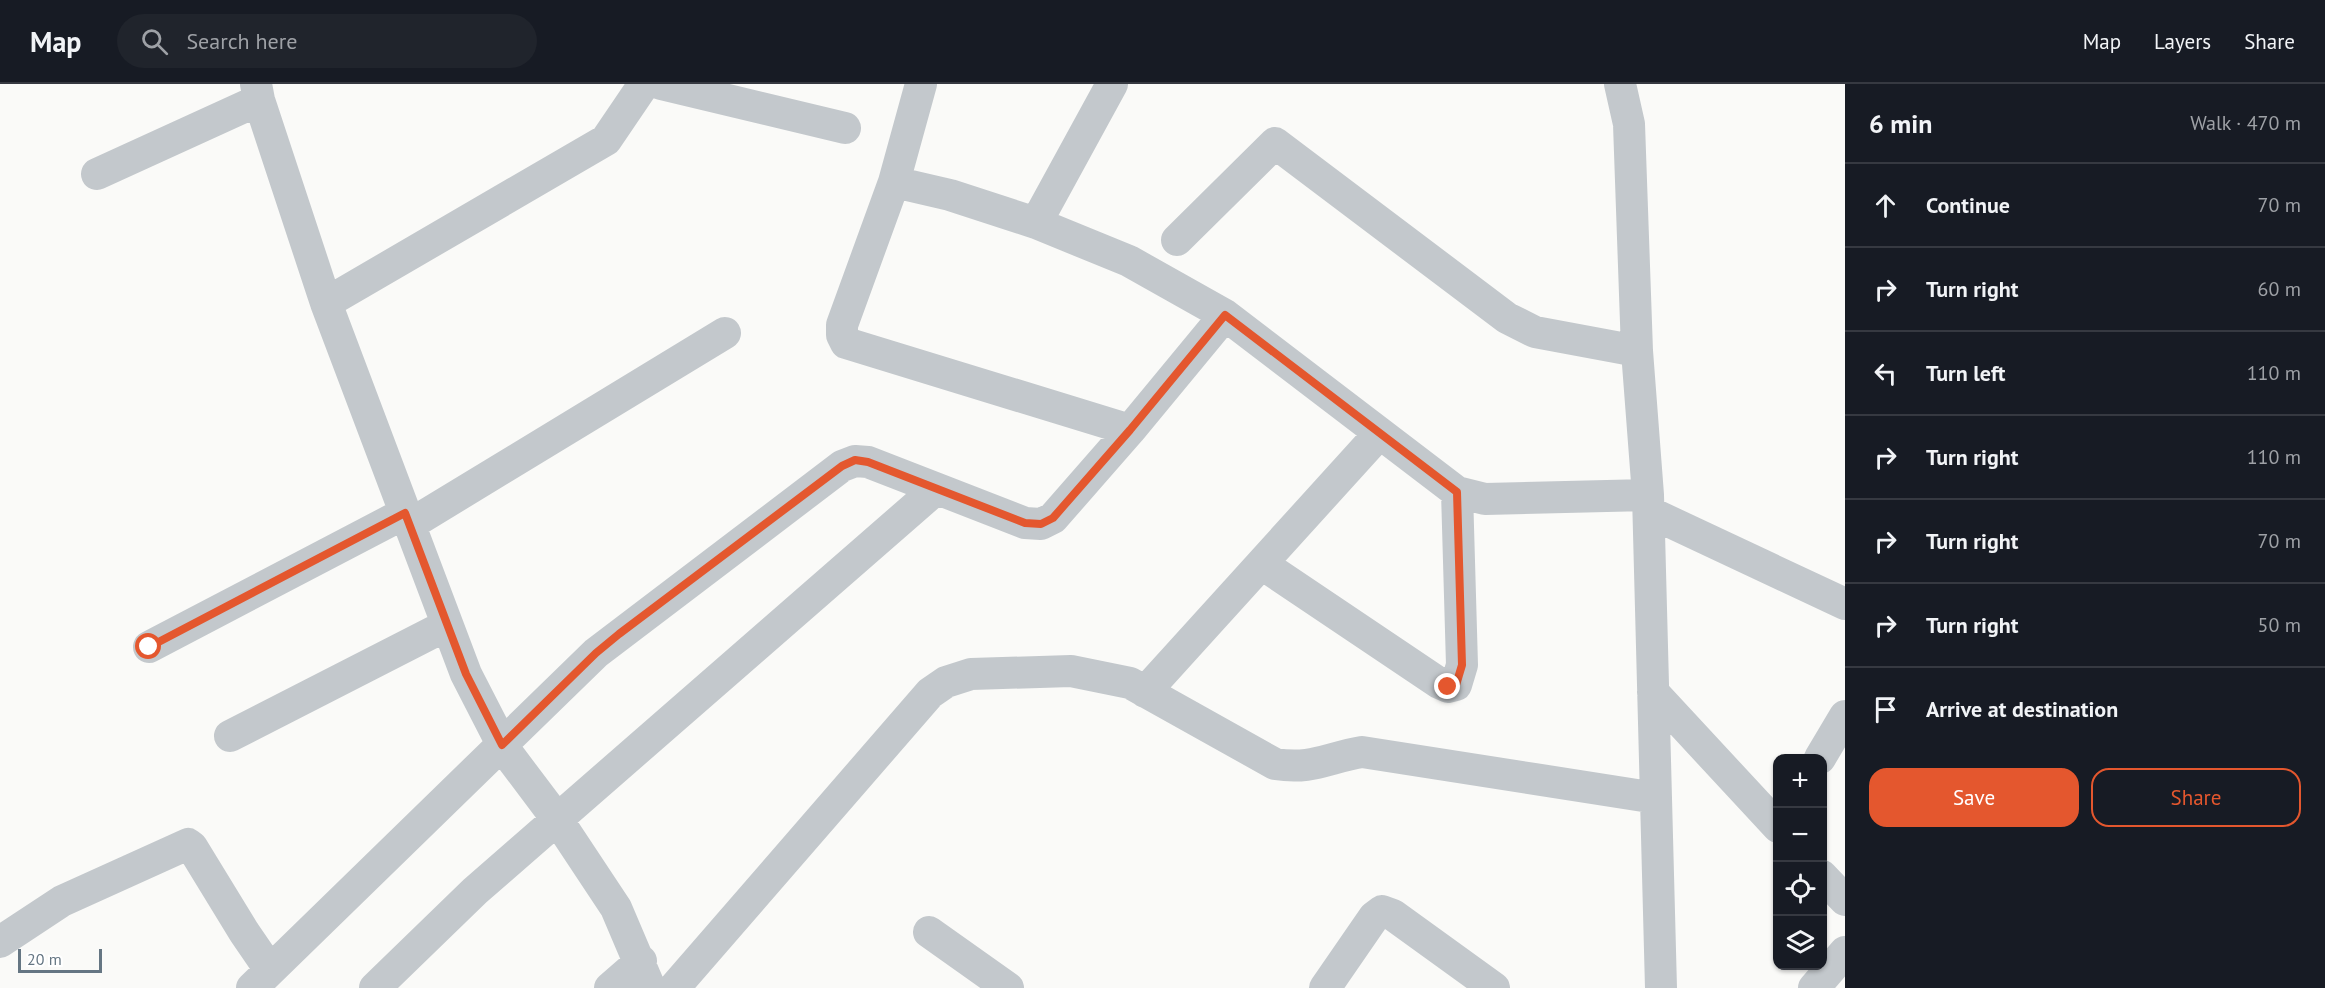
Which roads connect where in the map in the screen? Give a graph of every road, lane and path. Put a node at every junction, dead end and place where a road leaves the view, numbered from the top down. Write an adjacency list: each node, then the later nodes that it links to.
1 (644, 84): 12 (street)
2 (661, 84): 7 (street)
3 (921, 84): 9 (street)
4 (1112, 84): 10 (street)
5 (1620, 84): 15 (street)
6 (258, 92): 8 (street); 12 (street)
7 (845, 128)
8 (97, 174)
9 (894, 182): 10 (street); 16 (street)
10 (1036, 223): 13 (street)
11 (1177, 240): 15 (street)
12 (326, 303): 21 (street)
13 (1225, 315): 16 (street); 17 (street)
14 (725, 333): 21 (street)
15 (1637, 351): 20 (street)
16 (1130, 430): 18 (street)
17 (1379, 434): 19 (street); 22 (street)
18 (936, 489): 30 (street); 33 (street)
19 (1457, 492): 20 (street); 22 (street)
20 (1649, 504): 23 (street); 27 (street)
21 (407, 519): 24 (street); 25 (street)
22 (1262, 564): 26 (street)
23 (1845, 604)
24 (447, 625): 29 (street); 30 (street)
25 (149, 647)
26 (1145, 692): 32 (street); 44 (street)
27 (1653, 692): 32 (street); 34 (street)
28 (1845, 716): 31 (street)
29 (230, 736)
30 (502, 745): 33 (street); 41 (street)
31 (1823, 754)
32 (1656, 798): 48 (street)
33 (557, 819): 40 (street); 42 (street)
34 (1773, 822)
35 (1827, 881): 36 (street)
36 (1845, 900)
37 (929, 932): 45 (street)
38 (0, 942): 41 (street)
39 (1845, 952): 49 (street)
40 (646, 975): 43 (street)
41 (261, 979)
42 (375, 988)
43 (610, 988)
44 (674, 988)
45 (1008, 988)
46 (1325, 988): 47 (street)
47 (1494, 988)
48 (1661, 988)
49 (1814, 988)

